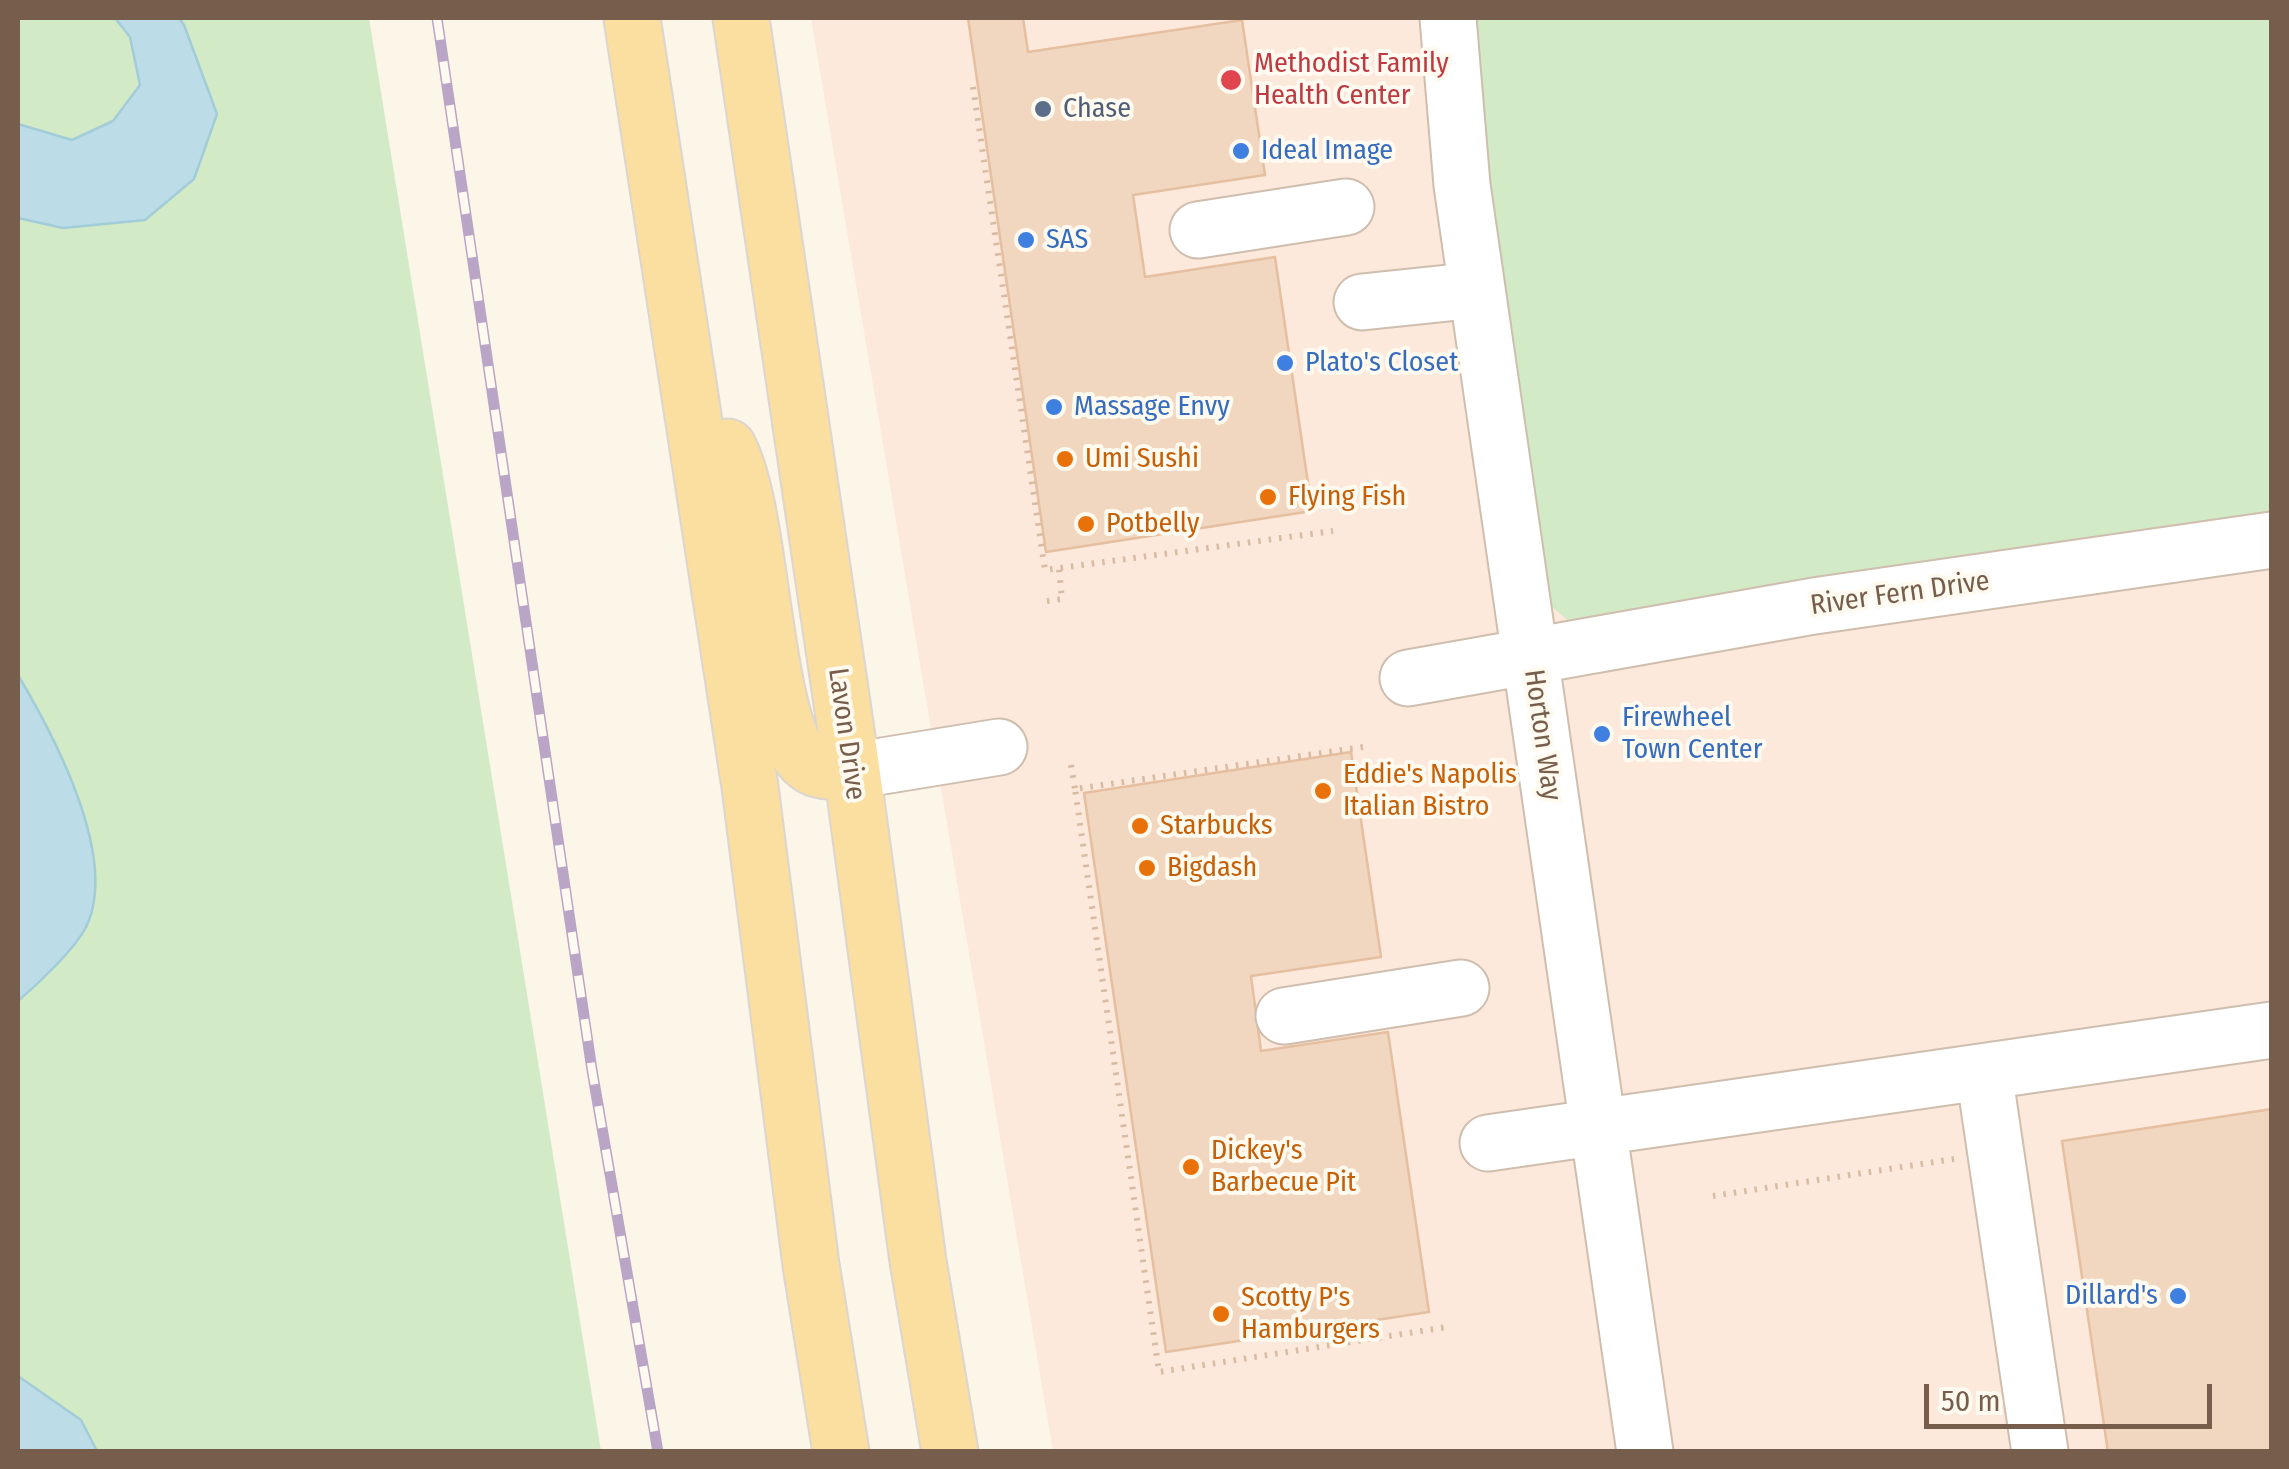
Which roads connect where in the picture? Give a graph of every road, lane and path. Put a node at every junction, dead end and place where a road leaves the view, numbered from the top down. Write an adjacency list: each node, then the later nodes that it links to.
1 (632, 18): 9 (main road)
2 (740, 18): 19 (main road, Lavon Drive)
3 (1448, 18): 7 (street, Horton Way)
4 (973, 87): 12 (path)
5 (1346, 207): 6 (street)
6 (1198, 230)
7 (1478, 290): 8 (street); 14 (street, Horton Way)
8 (1362, 302)
9 (686, 372): 19 (main road); 30 (main road)
10 (1334, 531): 12 (path)
11 (2272, 540): 14 (street, River Fern Drive)
12 (1059, 569): 13 (path)
13 (1047, 601)
14 (1530, 658): 15 (street, River Fern Drive); 25 (street, Horton Way)
15 (1408, 678)
16 (999, 747): 19 (street)
17 (1363, 747): 20 (path)
18 (1071, 765): 20 (path)
19 (852, 771): 31 (main road, Lavon Drive)
20 (1075, 790): 29 (path)
21 (1461, 988): 22 (street)
22 (1284, 1016)
23 (2272, 1030): 24 (street)
24 (1984, 1073): 25 (street); 33 (street)
25 (1600, 1127): 26 (street); 32 (street, Horton Way)
26 (1488, 1143)
27 (1965, 1157): 28 (path)
28 (1713, 1196)
29 (1447, 1327)
30 (840, 1452)
31 (950, 1452)
32 (1645, 1452)
33 (2040, 1452)

